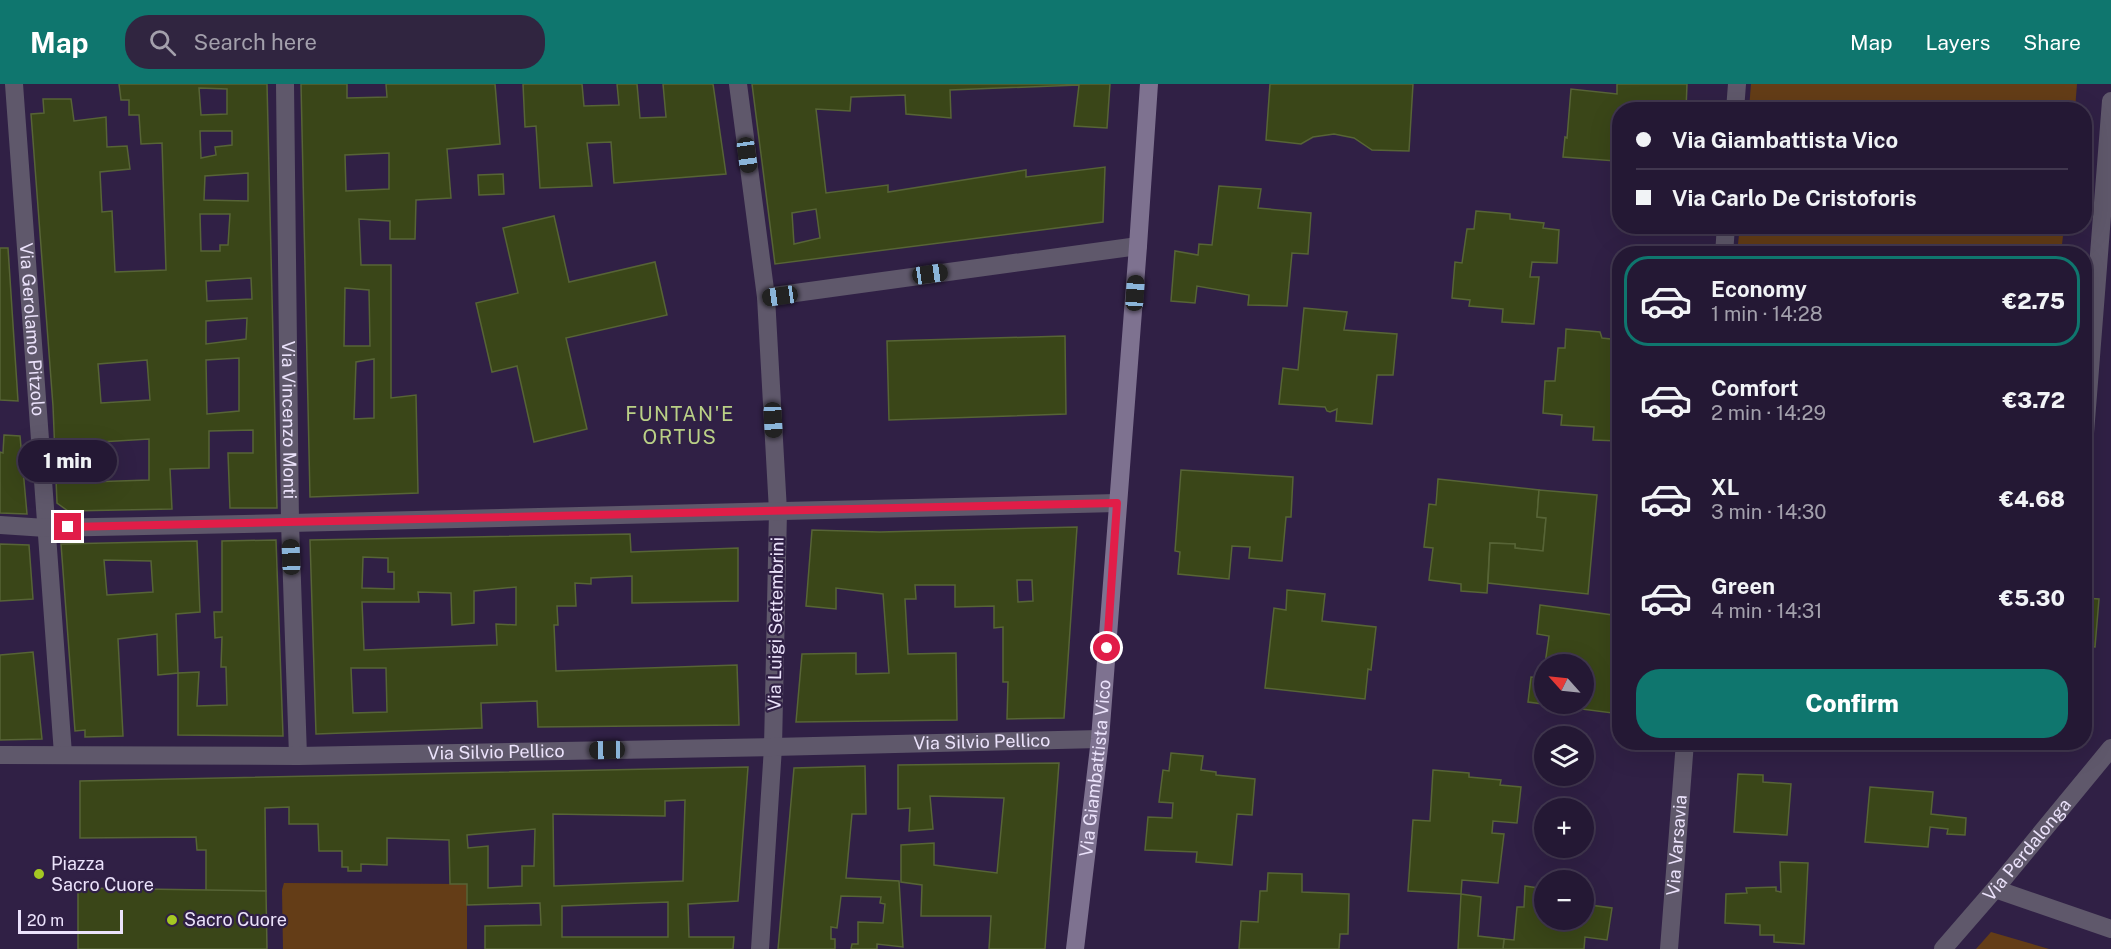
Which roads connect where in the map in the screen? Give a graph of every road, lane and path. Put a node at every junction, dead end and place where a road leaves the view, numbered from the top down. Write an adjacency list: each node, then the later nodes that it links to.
1 (14, 84): 15 (street, Via Gerolamo Pitzolo)
2 (285, 84): 13 (street, Via Vincenzo Monti)
3 (738, 84): 9 (street, Via Luigi Settembrini)
4 (1149, 84): 8 (street, Via Giambattista Vico)
5 (1737, 84): 7 (street)
6 (2111, 101): 10 (street)
7 (1736, 102)
8 (1138, 246): 9 (street); 11 (street, Via Giambattista Vico)
9 (766, 297): 12 (street, Via Luigi Settembrini)
10 (2092, 344)
11 (1117, 503): 12 (street); 16 (street, Via Giambattista Vico)
12 (778, 511): 13 (street); 17 (street, Via Luigi Settembrini)
13 (290, 523): 15 (street); 22 (street, Via Vincenzo Monti)
14 (0, 525): 15 (street)
15 (46, 528): 20 (street, Via Gerolamo Pitzolo)
16 (1100, 739): 17 (street, Via Silvio Pellico); 26 (street, Via Giambattista Vico)
17 (773, 747): 22 (street, Via Silvio Pellico); 25 (street, Via Luigi Settembrini)
18 (2111, 748): 23 (street, Via Perdalonga)
19 (1684, 750): 27 (street, Via Varsavia)
20 (63, 754): 21 (street, Via Silvio Pellico); 22 (street, Via Silvio Pellico)
21 (0, 755)
22 (298, 756)
23 (1995, 889): 24 (street); 28 (street, Via Perdalonga)
24 (2111, 929)
25 (760, 949)
26 (1075, 949)
27 (1669, 949)
28 (1943, 949)

